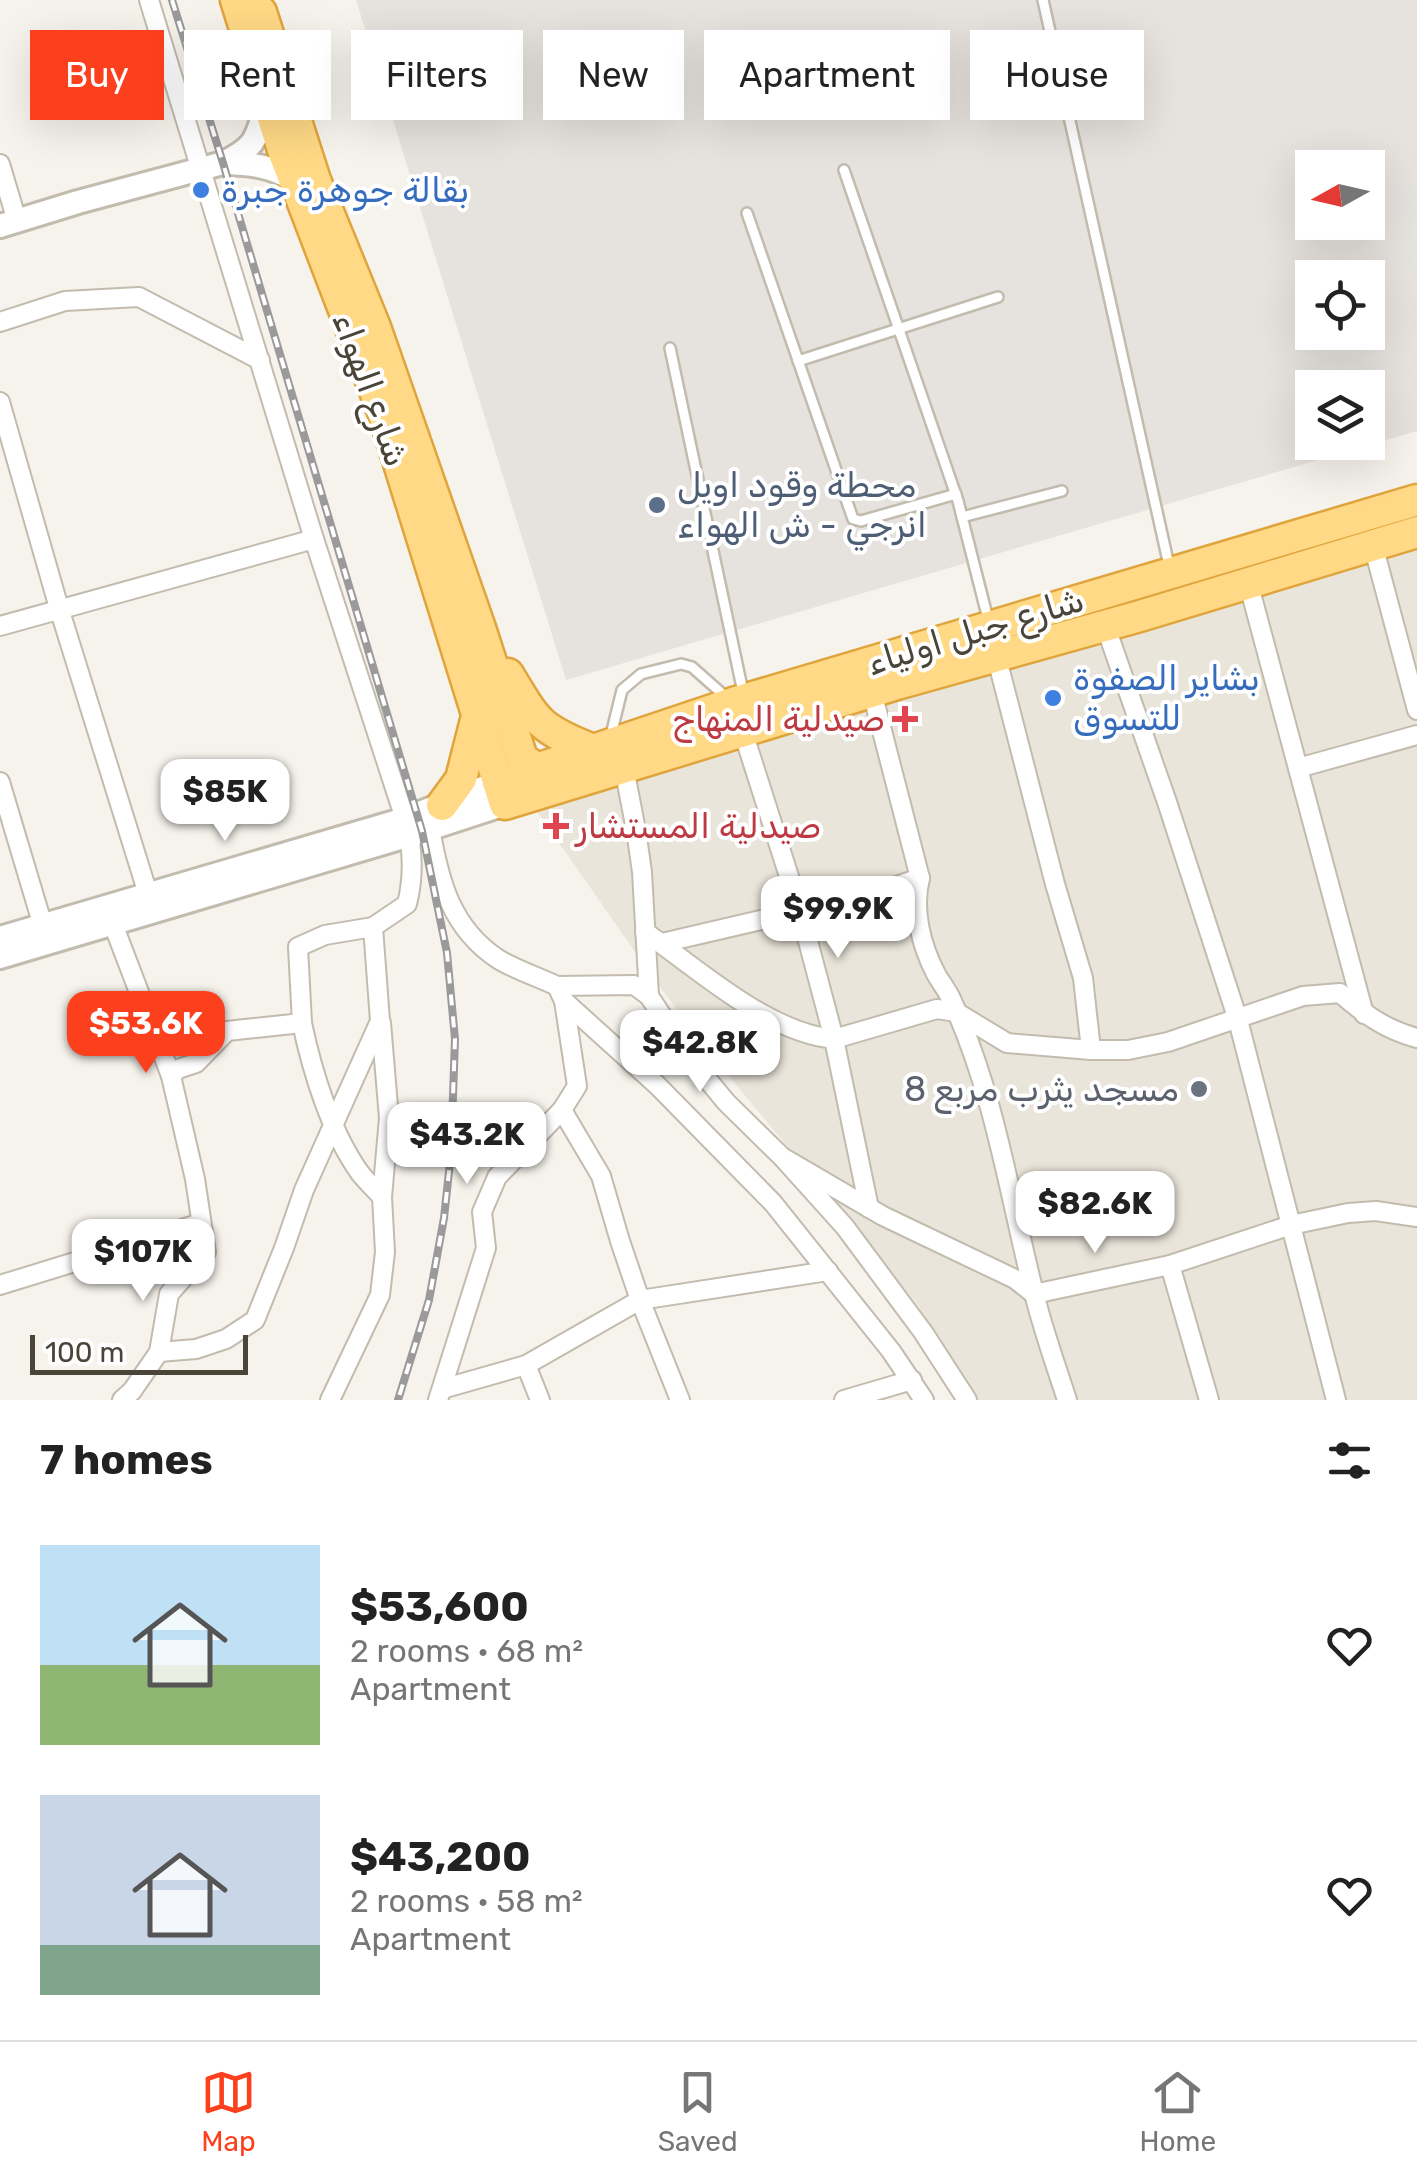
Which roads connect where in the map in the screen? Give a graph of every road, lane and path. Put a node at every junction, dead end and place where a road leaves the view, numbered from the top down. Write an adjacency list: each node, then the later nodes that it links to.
1 (149, 0): 9 (street)
2 (236, 0): 5 (highway, شارع الهواء)
3 (257, 0): 33 (highway, شارع الهواء)
4 (1042, 0): 28 (lane)
5 (245, 30)
6 (261, 120): 9 (street)
7 (273, 120): 11 (highway, شارع الهواء)
8 (0, 164): 13 (street)
9 (212, 165): 11 (street); 13 (street); 18 (street)
10 (844, 170): 16 (lane)
11 (294, 180): 38 (highway, شارع الهواء)
12 (747, 213): 19 (lane)
13 (9, 223)
14 (998, 296): 16 (lane)
15 (0, 322): 18 (street)
16 (900, 329): 19 (lane); 22 (lane)
17 (670, 348): 37 (lane)
18 (260, 360): 26 (street)
19 (798, 361): 22 (lane)
20 (0, 402): 30 (street)
21 (1062, 491): 24 (lane)
22 (956, 494): 24 (lane)
23 (1417, 500): 28 (highway, شارع جبل اولياء)
24 (962, 516): 34 (lane)
25 (1417, 532): 27 (highway, شارع جبل اولياء)
26 (314, 539): 30 (street); 45 (street)
27 (1372, 545): 29 (highway, شارع جبل اولياء); 36 (street)
28 (1170, 572): 34 (highway, شارع جبل اولياء)
29 (1248, 582): 31 (highway, شارع جبل اولياء); 41 (street)
30 (59, 608): 32 (street); 47 (street)
31 (1105, 625): 34 (highway, شارع جبل اولياء); 60 (street)
32 (0, 626)
33 (480, 628): 40 (highway); 43 (highway, شارع الهواء)
34 (993, 641): 35 (highway, شارع جبل اولياء); 37 (highway, شارع جبل اولياء); 65 (street)
35 (872, 692): 37 (highway, شارع جبل اولياء); 46 (street)
36 (1417, 710)
37 (740, 712): 40 (highway, شارع جبل اولياء); 40 (lane); 48 (street)
38 (477, 716): 44 (highway, شارع الهواء); 45 (highway)
39 (1417, 736): 41 (street)
40 (608, 754): 43 (highway, شارع جبل اولياء); 52 (street)
41 (1298, 768): 59 (street)
42 (0, 782): 50 (street)
43 (539, 785): 44 (highway, شارع جبل اولياء)
44 (501, 793): 45 (street)
45 (422, 822): 47 (street); 49 (street); 51 (street); 56 (street)
46 (920, 878): 48 (street); 58 (street)
47 (148, 894): 50 (street)
48 (800, 911): 54 (street); 64 (street)
49 (113, 924): 55 (street); 66 (street)
50 (43, 926): 53 (street)
51 (373, 927): 61 (street); 62 (street)
52 (645, 932): 54 (street); 57 (street)
53 (0, 938)
54 (662, 944): 64 (street)
55 (0, 957)
56 (561, 993): 57 (street); 67 (street); 76 (street)
57 (649, 996): 69 (street)
58 (956, 1012): 64 (street); 65 (street); 78 (street)
59 (1364, 1014): 60 (street); 63 (street)
60 (1238, 1020): 65 (street); 74 (street)
61 (380, 1021): 68 (street); 70 (street)
62 (302, 1023): 66 (street); 68 (street)
63 (1417, 1038)
64 (834, 1039): 71 (street)
65 (1091, 1050)
66 (171, 1076): 73 (street)
67 (562, 1110): 79 (street); 83 (street)
68 (334, 1125): 70 (street); 80 (street)
69 (782, 1157): 71 (street); 90 (street)
70 (382, 1196): 85 (street)
71 (868, 1208): 78 (street)
72 (1417, 1218): 74 (street)
73 (202, 1223): 77 (street); 80 (street)
74 (1291, 1225): 75 (street); 93 (street)
75 (1170, 1265): 78 (street); 92 (street)
76 (828, 1270): 79 (street); 82 (street)
77 (0, 1285)
78 (1034, 1294): 91 (street)
79 (640, 1300): 81 (street); 87 (street)
80 (159, 1352): 84 (street)
81 (526, 1366): 83 (street); 86 (street)
82 (912, 1380): 88 (street); 89 (street)
83 (440, 1394)
84 (122, 1400)
85 (330, 1400)
86 (540, 1400)
87 (680, 1400)
88 (844, 1400)
89 (924, 1400)
90 (967, 1400)
91 (1066, 1400)
92 (1209, 1400)
93 (1336, 1400)

